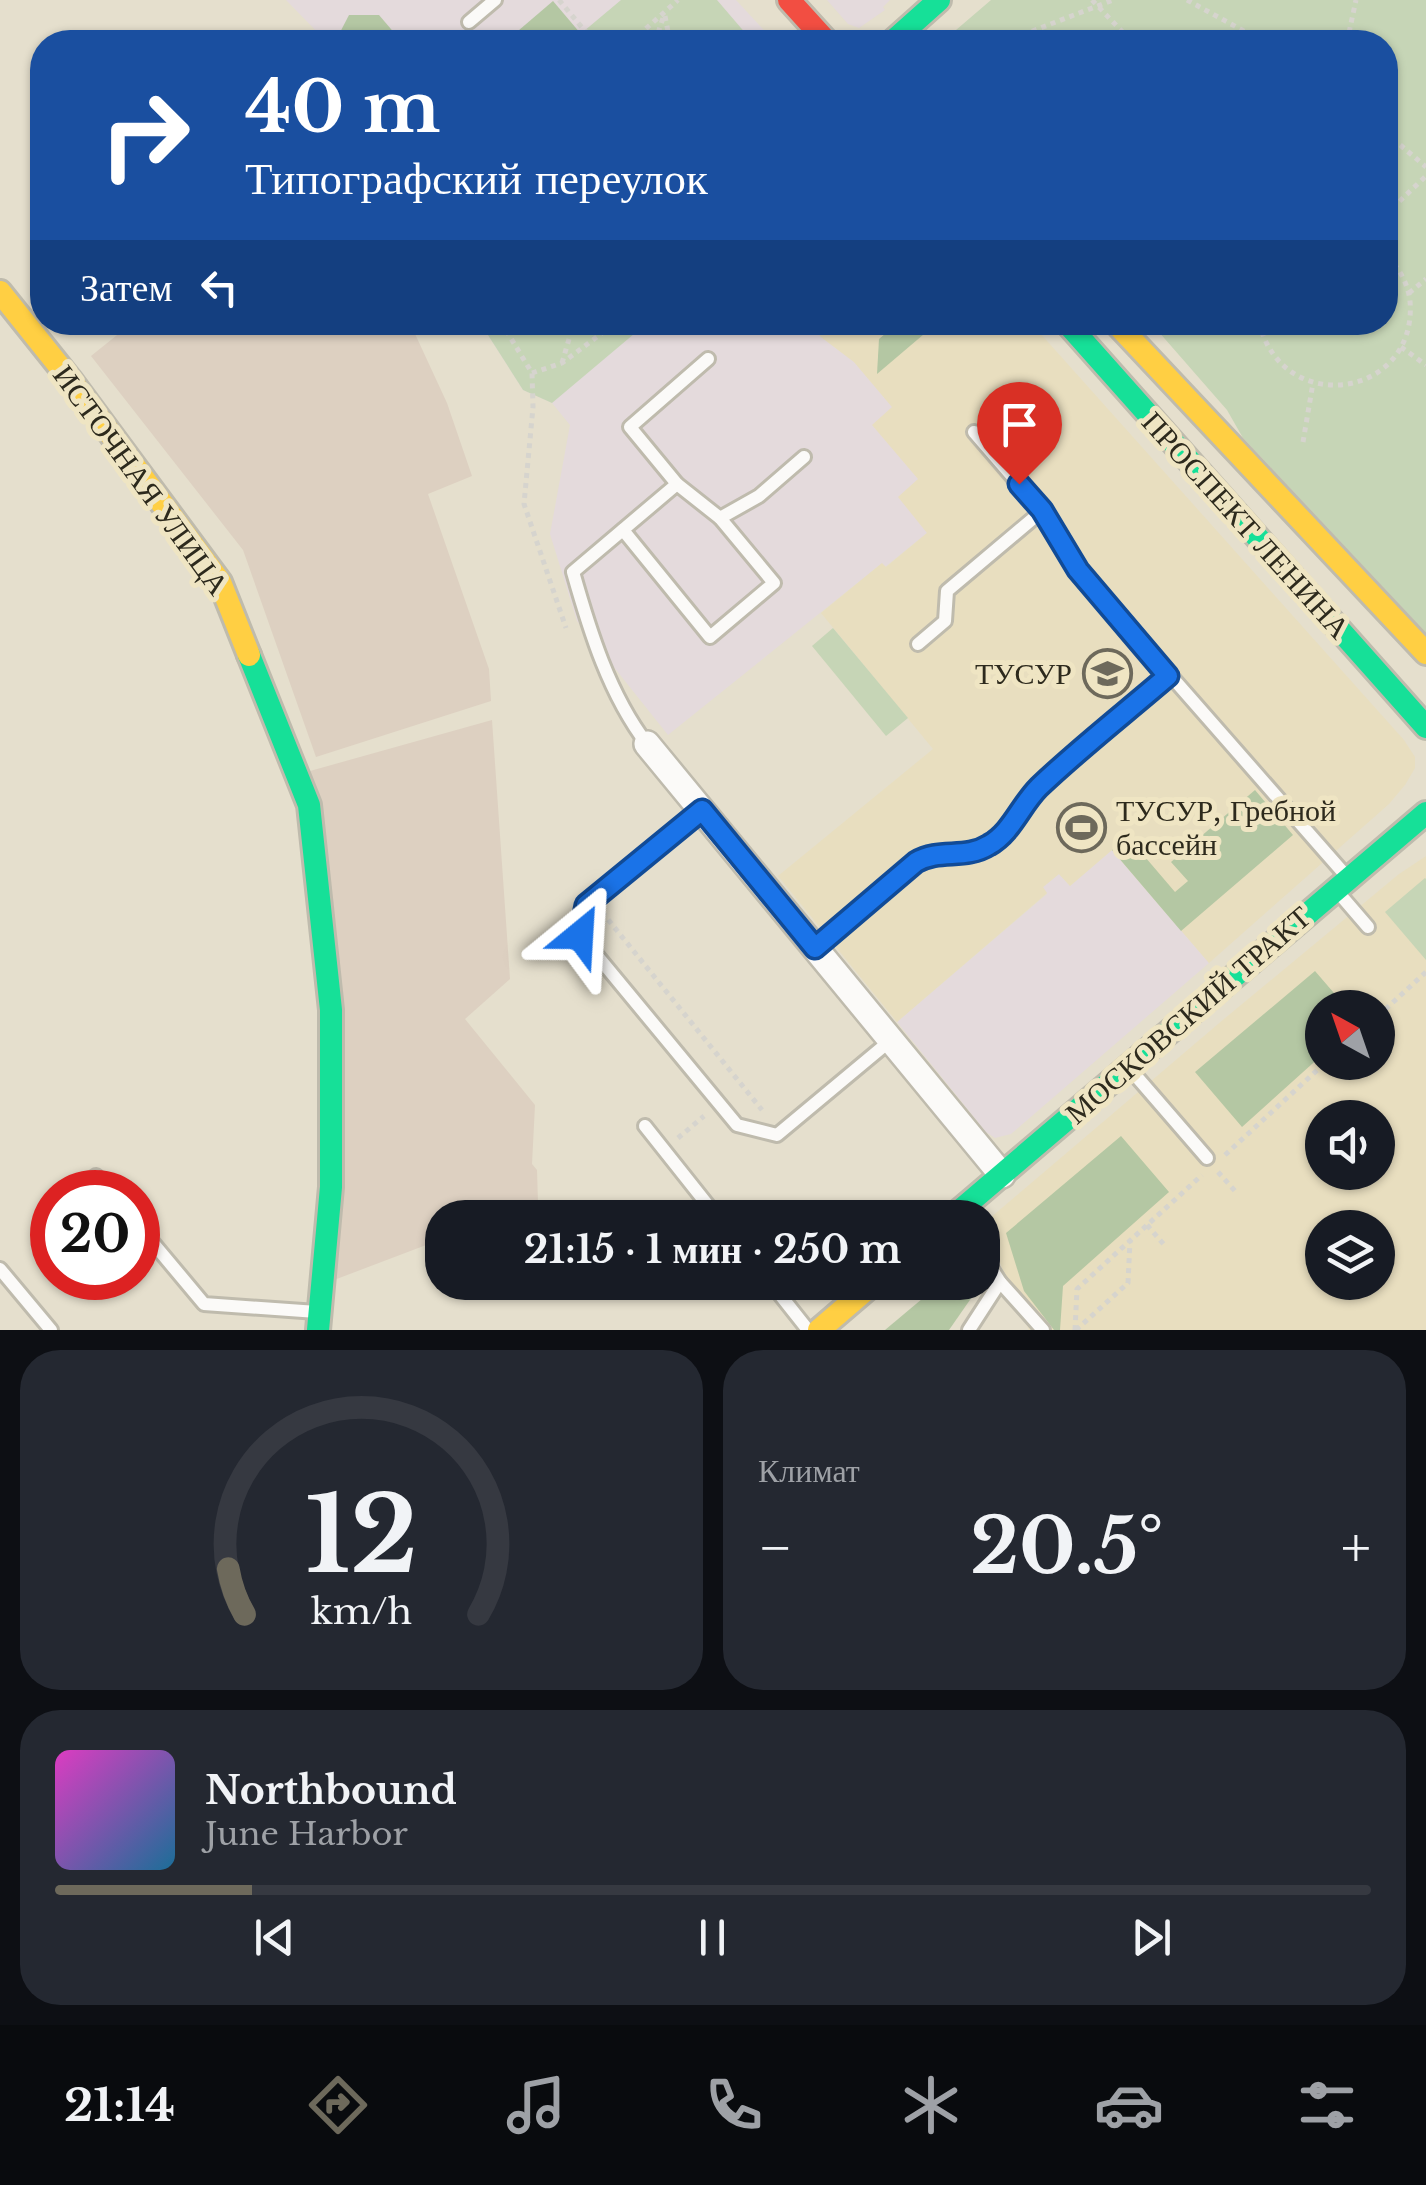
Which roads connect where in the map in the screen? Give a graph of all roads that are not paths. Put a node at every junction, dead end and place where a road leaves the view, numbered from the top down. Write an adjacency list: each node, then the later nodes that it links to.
1 (495, 0): 4 (lane)
2 (789, 0): 5 (main road)
3 (940, 0): 6 (main road)
4 (469, 22)
5 (815, 30)
6 (906, 30)
7 (0, 292): 8 (main road, ИСТОЧНАЯ УЛИЦА)
8 (30, 330)
9 (34, 335): 42 (main road, ИСТОЧНАЯ УЛИЦА)
10 (1078, 335): 22 (main road, ПРОСПЕКТ ЛЕНИНА)
11 (1127, 335): 20 (main road, ПРОСПЕКТ ЛЕНИНА)
12 (708, 359): 15 (lane)
13 (974, 432): 16 (lane)
14 (804, 457): 17 (lane)
15 (678, 484): 17 (lane); 18 (lane)
16 (1042, 510): 19 (lane); 21 (lane)
17 (720, 518): 18 (lane)
18 (622, 530): 23 (lane)
19 (918, 644)
20 (1426, 653)
21 (1168, 676): 26 (lane); 28 (lane)
22 (1426, 727)
23 (648, 744): 24 (street)
24 (702, 810): 28 (street); 29 (lane)
25 (1426, 813): 26 (main road, МОСКОВСКИЙ ТРАКТ)
26 (1341, 884): 27 (lane); 30 (main road, МОСКОВСКИЙ ТРАКТ)
27 (1368, 926)
28 (815, 948): 29 (street)
29 (891, 1040): 33 (street)
30 (1128, 1067): 32 (lane); 33 (main road, МОСКОВСКИЙ ТРАКТ)
31 (645, 1126): 34 (lane)
32 (1210, 1162)
33 (1002, 1174): 35 (main road, МОСКОВСКИЙ ТРАКТ)
34 (704, 1200)
35 (974, 1200)
36 (160, 1251): 42 (lane)
37 (0, 1269): 43 (lane)
38 (1000, 1282): 47 (lane)
39 (784, 1300): 44 (lane)
40 (854, 1300): 45 (main road)
41 (988, 1300): 46 (lane)
42 (319, 1321)
43 (51, 1330)
44 (808, 1330)
45 (819, 1330)
46 (969, 1330)
47 (1043, 1330)

